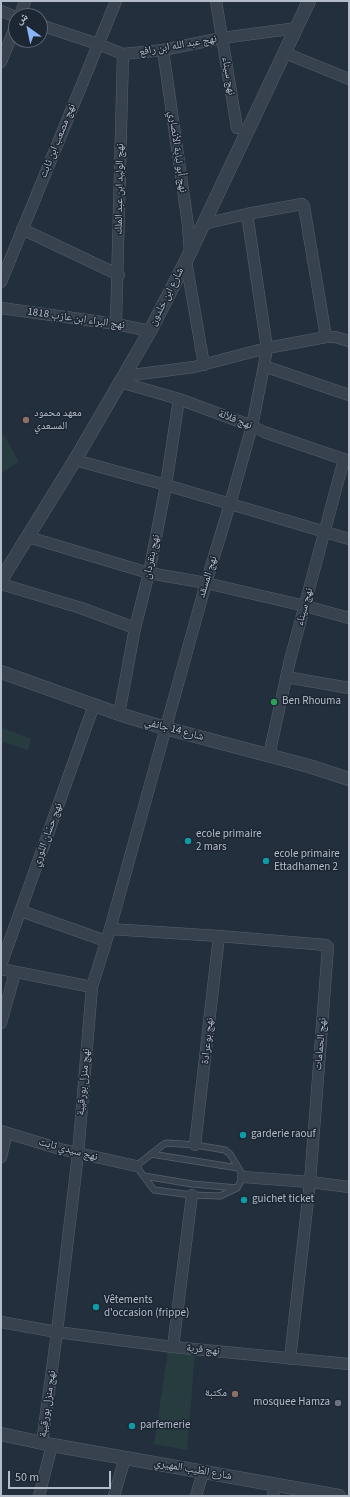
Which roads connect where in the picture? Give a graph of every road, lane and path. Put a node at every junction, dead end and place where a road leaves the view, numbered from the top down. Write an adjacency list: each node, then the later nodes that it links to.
1 (116, 1): 7 (street, نهج مصعب ابن ثابت)
2 (216, 1): 6 (street, نهج سيناء)
3 (309, 1): 5 (street, شارع ابن خلدون)
4 (48, 28): 7 (street, نهج عبد الله ابن رافع)
5 (297, 28): 6 (street, نهج عبد الله ابن رافع); 10 (street, شارع ابن خلدون)
6 (222, 38): 9 (street, نهج عبد الله ابن رافع); 14 (street, نهج سيناء)
7 (98, 44): 11 (street, نهج عبد الله ابن رافع); 17 (street, نهج مصعب ابن ثابت)
8 (8, 45): 12 (street)
9 (163, 50): 11 (street, نهج عبد الله ابن رافع); 18 (street, نهج أبو لبابة الأنصاري)
10 (285, 53): 13 (street); 16 (street, شارع ابن خلدون)
11 (123, 54): 19 (street, نهج الوليد ابن عبد الملك)
12 (1, 62)
13 (349, 79)
14 (237, 128)
15 (247, 214): 16 (street); 24 (street); 26 (street, نهج المسقد)
16 (203, 224): 18 (street, شارع ابن خلدون)
17 (22, 229): 19 (street); 20 (street, نهج مصعب ابن ثابت)
18 (188, 257): 23 (street, شارع ابن خلدون); 27 (street, نهج أبو لبابة الأنصاري)
19 (119, 275): 22 (street, نهج الوليد ابن عبد الملك)
20 (1, 282)
21 (1, 308): 22 (street, نهج البراء ابن عازب 1818)
22 (116, 324): 23 (street, نهج البراء ابن عازب 1818)
23 (150, 331): 29 (street, شارع ابن خلدون)
24 (326, 337): 25 (street); 26 (street)
25 (349, 341)
26 (267, 348): 27 (street); 28 (street, نهج المسقد)
27 (204, 365): 29 (street)
28 (264, 366): 30 (street); 32 (street, نهج المسقد)
29 (123, 378): 31 (street, نهج قلاّلة); 33 (street, شارع ابن خلدون)
30 (349, 395)
31 (179, 399): 32 (street, نهج قلاّلة); 35 (street, نهج بنقردان)
32 (252, 426): 34 (street, نهج قلاّلة); 36 (street, نهج المسقد)
33 (75, 460): 35 (street); 38 (street, شارع ابن خلدون)
34 (346, 460): 37 (street, نهج سيناء)
35 (166, 485): 36 (street); 40 (street, نهج بنقردان)
36 (230, 504): 37 (street); 42 (street, نهج المسقد)
37 (324, 531): 39 (street); 44 (street, نهج سيناء)
38 (28, 537): 40 (street); 41 (street, شارع ابن خلدون)
39 (349, 539)
40 (149, 573): 42 (street); 46 (street, نهج بنقردان)
41 (1, 580)
42 (206, 583): 44 (street); 52 (street, نهج المسقد)
43 (1, 584): 46 (street)
44 (305, 606): 45 (street); 48 (street, نهج سيناء)
45 (349, 618)
46 (135, 628): 51 (street, نهج بنقردان)
47 (2, 674): 50 (street, شارع 14 جانفي)
48 (286, 677): 49 (street); 53 (street, نهج سيناء)
49 (349, 688)
50 (94, 705): 51 (street, شارع 14 جانفي); 55 (street, نهج حسّان النّوري)
51 (119, 714): 52 (street, شارع 14 جانفي)
52 (165, 728): 53 (street, شارع 14 جانفي); 56 (street, نهج منزل بورقيبة)
53 (269, 755): 54 (street, شارع 14 جانفي)
54 (349, 779)
55 (21, 911): 58 (street); 59 (street, نهج حسّان النّوري)
56 (110, 929): 57 (street, نهج الحمامات); 58 (street, نهج منزل بورقيبة)
57 (219, 936): 65 (street, نهج بوعرادة); 72 (street, نهج الحمامات)
58 (106, 941): 62 (street, نهج منزل بورقيبة)
59 (1, 965)
60 (1, 969): 61 (street)
61 (15, 973): 62 (street); 63 (street)
62 (92, 986): 66 (street, نهج منزل بورقيبة)
63 (1, 1024)
64 (4, 1132): 66 (street, نهج سيدي ثابت); 68 (street)
65 (195, 1145): 67 (lane); 70 (lane)
66 (78, 1154): 69 (street, نهج سيدي ثابت); 77 (street, نهج منزل بورقيبة)
67 (151, 1154): 69 (lane); 70 (lane)
68 (1, 1157)
69 (136, 1166): 71 (lane)
70 (240, 1172): 72 (street); 74 (lane)
71 (144, 1176): 74 (lane); 75 (lane)
72 (310, 1182): 73 (street); 79 (street, نهج الحمامات)
73 (349, 1187)
74 (237, 1188): 75 (lane)
75 (192, 1195): 78 (street)
76 (1, 1322): 77 (street, نهج قربة)
77 (57, 1332): 78 (street, نهج قربة); 82 (street, نهج منزل بورقيبة)
78 (174, 1347): 79 (street, نهج قربة)
79 (290, 1359): 80 (street, نهج قربة)
80 (349, 1364)
81 (1, 1434): 82 (street, شارع الطّيب المهيري)
82 (47, 1444): 83 (street, شارع الطّيب المهيري); 86 (street, نهج منزل بورقيبة)
83 (125, 1458): 84 (street, شارع الطّيب المهيري); 87 (street)
84 (203, 1472): 85 (street, شارع الطّيب المهيري); 88 (street)
85 (274, 1490): 89 (street, شارع الطّيب المهيري)
86 (39, 1496)
87 (114, 1496)
88 (196, 1496)
89 (339, 1496)

